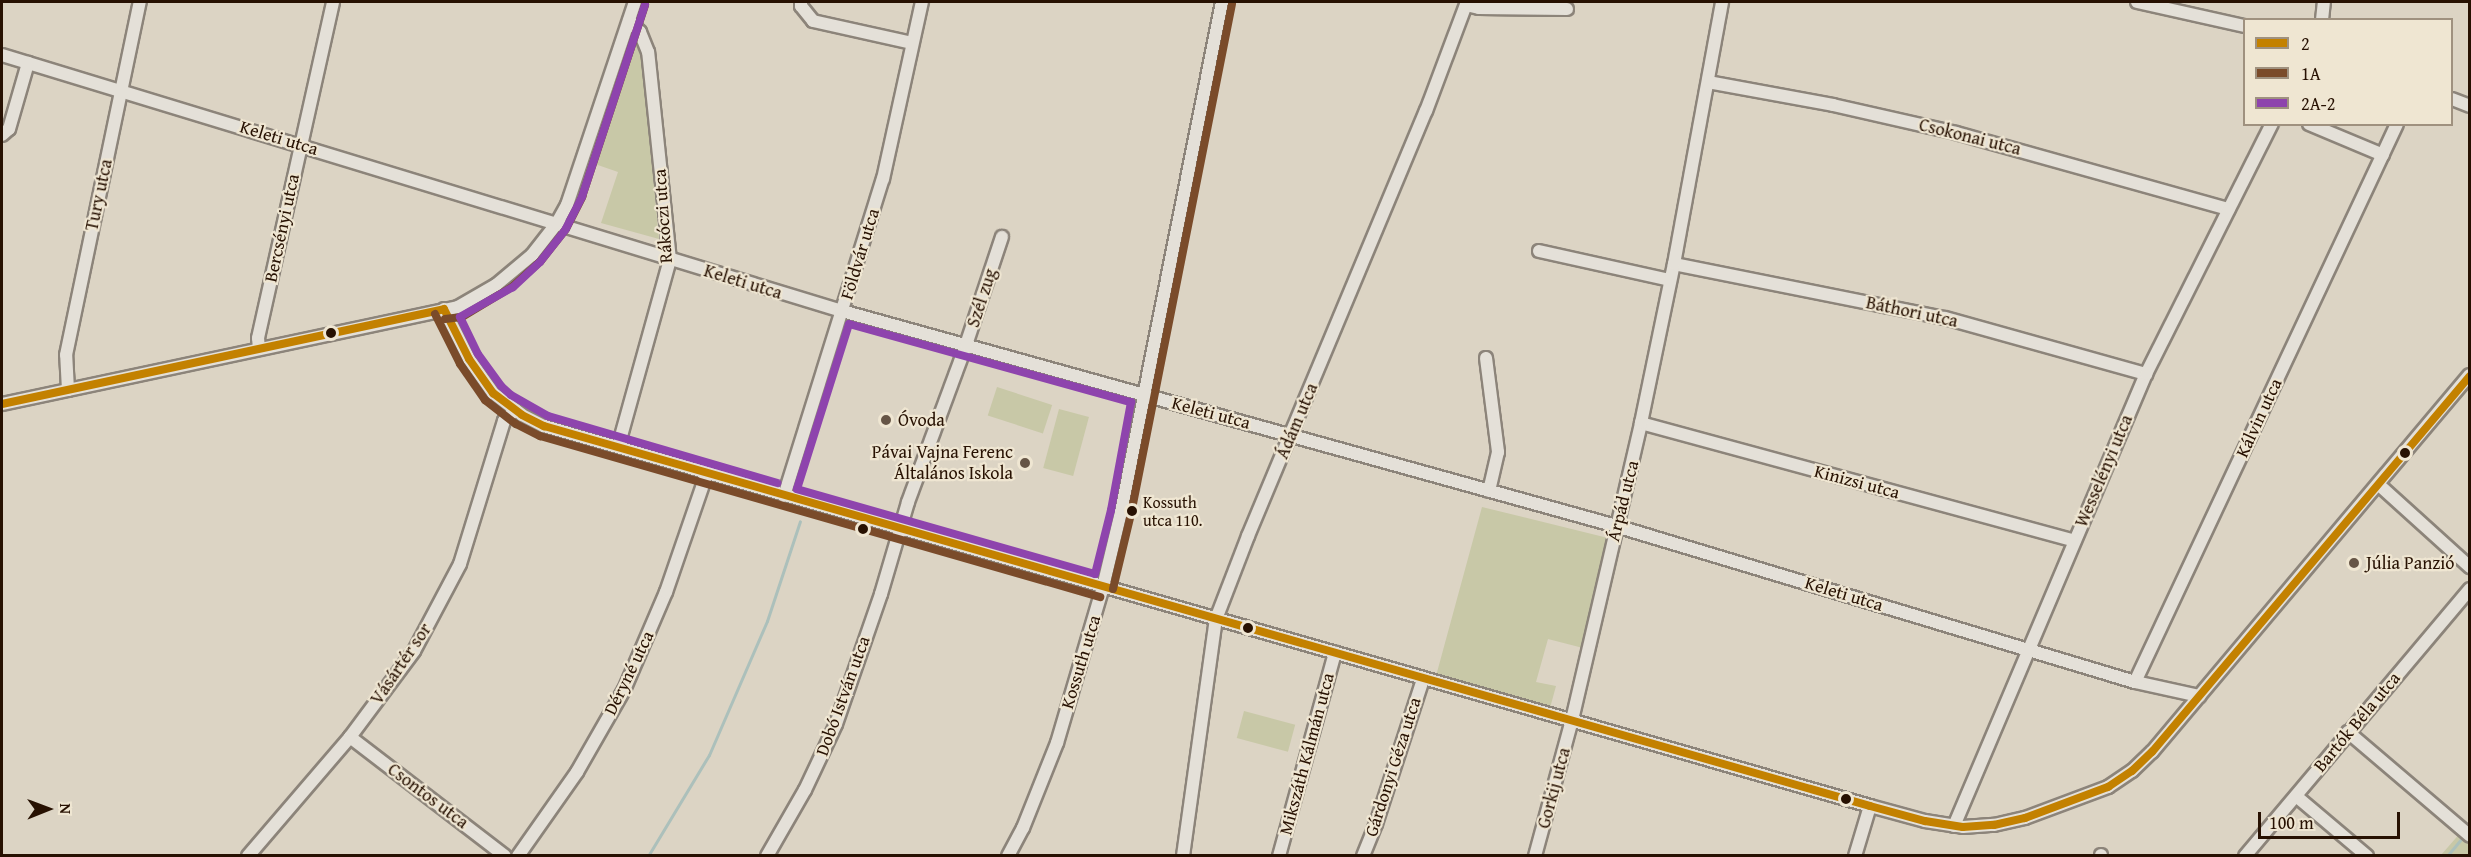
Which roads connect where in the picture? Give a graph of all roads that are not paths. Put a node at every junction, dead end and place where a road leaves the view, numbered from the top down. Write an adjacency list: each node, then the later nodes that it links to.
1 (140, 2): 19 (street, Tury utca)
2 (333, 2): 26 (street, Bercsényi utca)
3 (635, 2): 13 (street)
4 (801, 2): 15 (street)
5 (922, 2): 15 (street, Földvár utca)
6 (1221, 2): 43 (street, Kossuth utca)
7 (1722, 2): 18 (street, Árpád utca)
8 (2137, 2): 14 (street)
9 (2324, 2): 12 (street)
10 (1466, 3): 11 (street); 47 (street, Ádám utca)
11 (1567, 9)
12 (2322, 18)
13 (629, 20): 29 (street); 32 (street, Rákóczi utca)
14 (2243, 26)
15 (912, 44): 36 (street, Földvár utca)
16 (2, 55): 17 (street, Keleti utca)
17 (28, 63): 19 (street, Keleti utca); 25 (street)
18 (1708, 82): 28 (street, Csokonai utca); 33 (street, Árpád utca)
19 (121, 90): 26 (street, Keleti utca); 42 (street, Tury utca)
20 (2453, 100): 21 (street)
21 (2469, 106)
22 (2271, 126): 28 (street, Wesselényi utca)
23 (2314, 126): 27 (street)
24 (2396, 126): 27 (street, Kálvin utca)
25 (2, 135)
26 (300, 145): 29 (street, Keleti utca); 38 (street, Bercsényi utca)
27 (2383, 155): 63 (street, Kálvin utca)
28 (2229, 208): 40 (street, Wesselényi utca)
29 (557, 223): 32 (street, Keleti utca); 35 (street)
30 (1002, 237): 37 (street, Szél zug)
31 (1539, 251): 34 (street)
32 (670, 260): 36 (street, Keleti utca); 48 (street, Rákóczi utca)
33 (1674, 264): 34 (street, Árpád utca); 40 (street, Báthori utca)
34 (1670, 280): 46 (street, Árpád utca)
35 (444, 309): 38 (street); 45 (street)
36 (842, 311): 37 (street, Keleti utca); 52 (street, Földvár utca)
37 (966, 345): 43 (street, Keleti utca); 54 (street, Szél zug)
38 (259, 349): 42 (street)
39 (1486, 358): 51 (street)
40 (2146, 374): 55 (street, Wesselényi utca)
41 (2469, 375): 50 (street)
42 (68, 390): 44 (street)
43 (1143, 394): 47 (street, Keleti utca); 57 (street, Kossuth utca)
44 (2, 404)
45 (515, 410): 48 (street); 67 (street, Vásártér sor)
46 (1641, 423): 53 (street, Árpád utca); 55 (street, Kinizsi utca)
47 (1291, 435): 51 (street, Keleti utca); 59 (street, Ádám utca)
48 (618, 447): 49 (street)
49 (707, 473): 52 (street); 74 (street, Déryné utca)
50 (2378, 484): 56 (street); 64 (street)
51 (1490, 491): 53 (street, Keleti utca)
52 (784, 496): 54 (street)
53 (1616, 525): 60 (street, Keleti utca); 65 (street, Árpád utca)
54 (901, 529): 57 (street); 75 (street, Dobó István utca)
55 (2073, 541): 60 (street, Wesselényi utca)
56 (2469, 567)
57 (1103, 586): 59 (street); 76 (street, Kossuth utca)
58 (2469, 589): 66 (street, Bartók Béla utca)
59 (1216, 619): 61 (street); 77 (street, Ádám utca)
60 (2031, 651): 63 (street, Keleti utca); 70 (street, Wesselényi utca)
61 (1335, 653): 62 (street); 78 (street, Mikszáth Kálmán utca)
62 (1423, 679): 65 (street); 79 (street, Gárdonyi Géza utca)
63 (2134, 682): 64 (street, Keleti utca)
64 (2199, 696): 70 (street)
65 (1572, 720): 69 (street); 80 (street, Gorkij utca)
66 (2348, 732): 68 (street, Bartók Béla utca); 71 (street)
67 (350, 737): 72 (street, Vásártér sor); 73 (street, Csontos utca)
68 (2296, 796): 82 (street, Bartók Béla utca); 83 (street)
69 (1870, 806): 70 (street); 81 (street)
70 (1954, 826)
71 (2469, 836)
72 (248, 855)
73 (505, 855)
74 (518, 855)
75 (767, 855)
76 (1008, 855)
77 (1182, 855)
78 (1279, 855)
79 (1363, 855)
80 (1535, 855)
81 (1855, 855)
82 (2245, 855)
83 (2367, 855)

